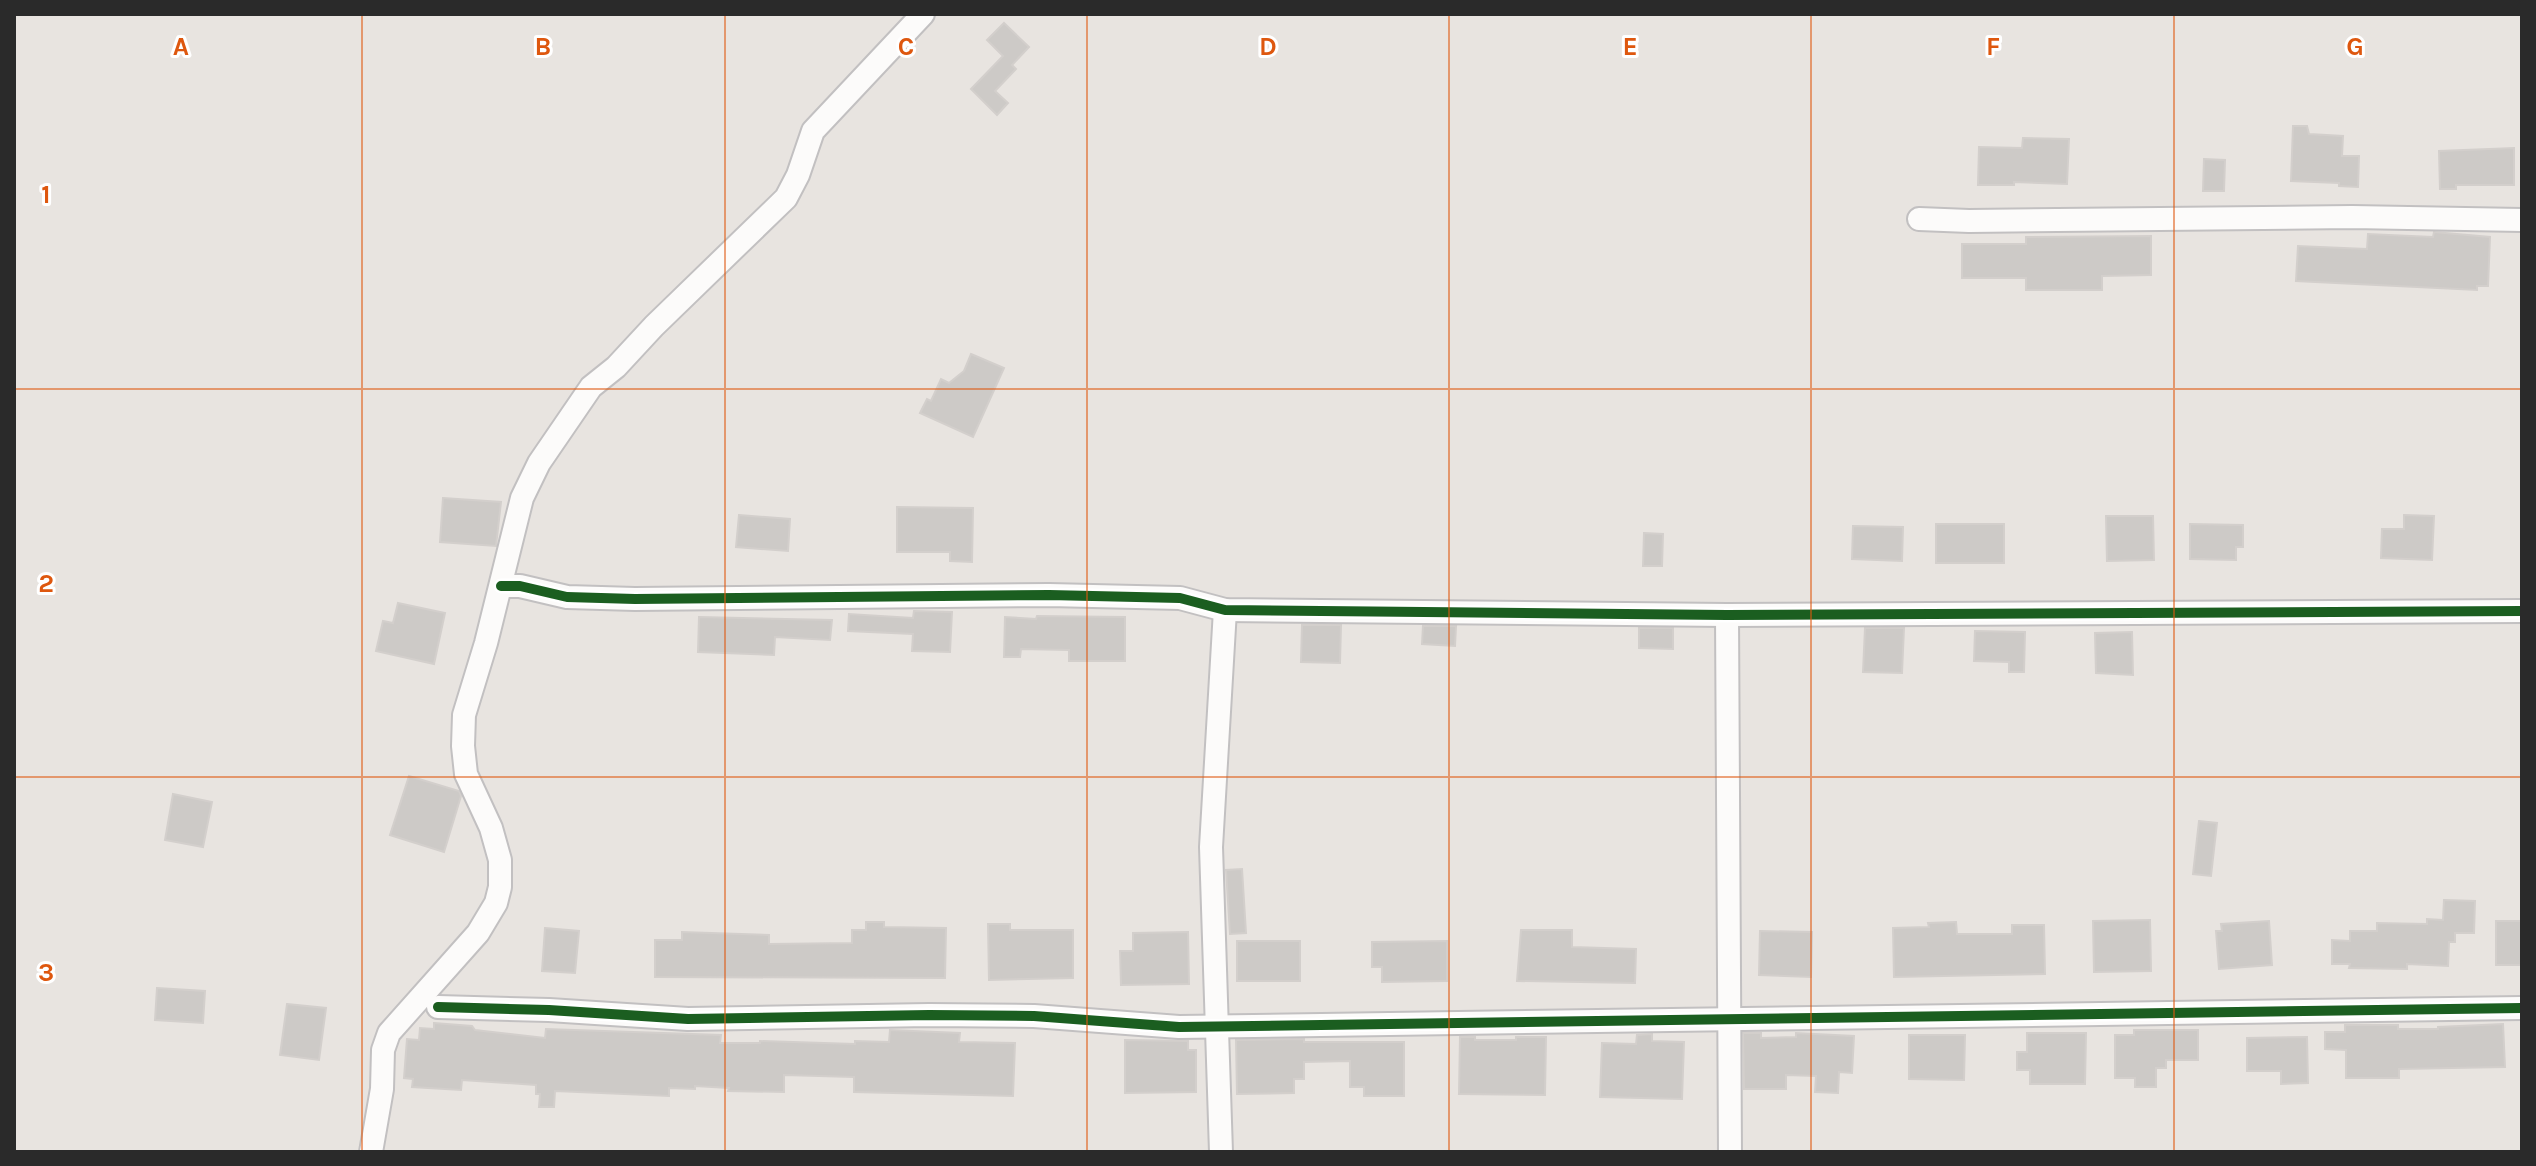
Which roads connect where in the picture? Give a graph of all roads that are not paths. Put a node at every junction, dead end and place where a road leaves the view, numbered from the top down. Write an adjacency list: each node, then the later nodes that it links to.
1 (923, 14): 4 (street)
2 (1919, 219): 3 (street)
3 (2522, 220)
4 (501, 586): 5 (street); 12 (street)
5 (1225, 610): 7 (street); 11 (street)
6 (2522, 611): 7 (street)
7 (1727, 615): 10 (street)
8 (438, 1007): 11 (street)
9 (2522, 1008): 10 (street)
10 (1729, 1021): 11 (street); 14 (street)
11 (1217, 1025): 13 (street)
12 (371, 1152)
13 (1221, 1152)
14 (1730, 1152)

